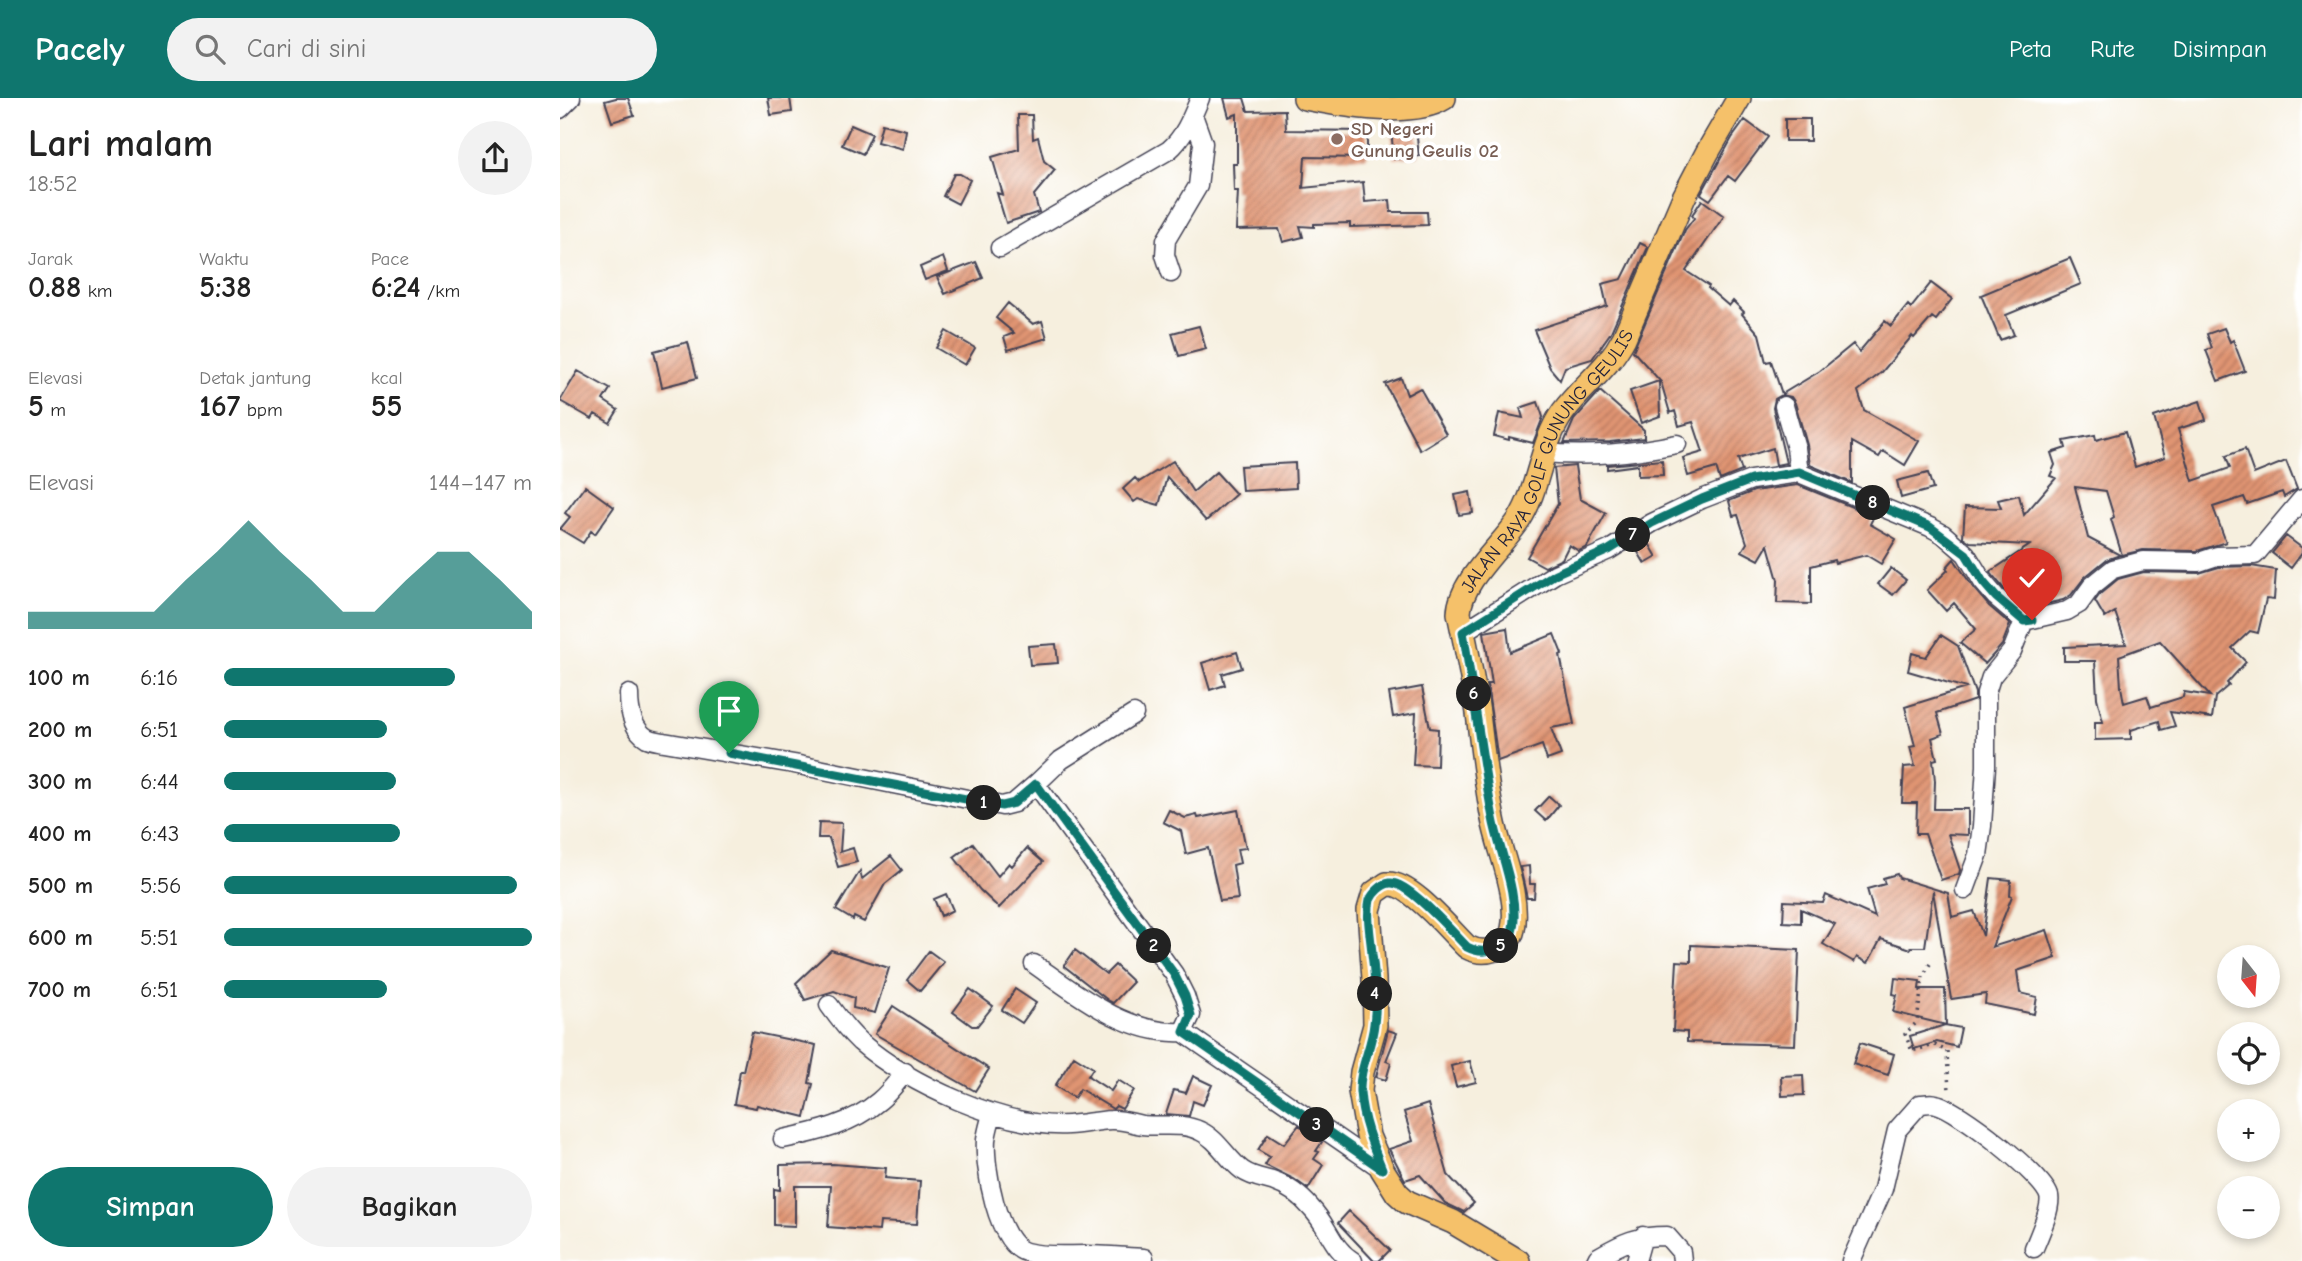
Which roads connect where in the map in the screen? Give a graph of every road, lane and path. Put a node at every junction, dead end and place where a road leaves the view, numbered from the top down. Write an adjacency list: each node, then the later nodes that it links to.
1 (570, 98): 6 (street)
2 (1200, 98): 7 (street)
3 (1305, 98): 4 (main road)
4 (1444, 98)
5 (1739, 98): 12 (main road, JALAN RAYA GOLF GUNUNG GEULIS)
6 (560, 109)
7 (1193, 115): 8 (street); 9 (street)
8 (999, 248)
9 (1171, 273)
10 (1784, 406): 13 (street)
11 (1677, 444): 12 (street)
12 (1544, 453): 16 (main road, JALAN RAYA GOLF GUNUNG GEULIS)
13 (1799, 472): 15 (street); 16 (street)
14 (2302, 499): 15 (street)
15 (2024, 621): 20 (street)
16 (1463, 632): 29 (main road, JALAN RAYA GOLF GUNUNG GEULIS)
17 (629, 694): 19 (street)
18 (1133, 714): 19 (street)
19 (1036, 784): 24 (street)
20 (1965, 891)
21 (1034, 964): 24 (street)
22 (1930, 964): 26 (path)
23 (829, 1005): 25 (street)
24 (1184, 1032): 29 (street)
25 (905, 1072): 27 (street); 28 (street)
26 (1947, 1109): 31 (street); 38 (street)
27 (992, 1114): 32 (street); 33 (street)
28 (783, 1139)
29 (1382, 1169): 34 (main road, JALAN RAYA GOLF GUNUNG GEULIS)
30 (1643, 1236): 35 (street); 36 (street); 37 (street)
31 (2034, 1248)
32 (1144, 1258)
33 (1353, 1261)
34 (1518, 1261)
35 (1596, 1261)
36 (1636, 1261)
37 (1682, 1261)
38 (1851, 1261)

